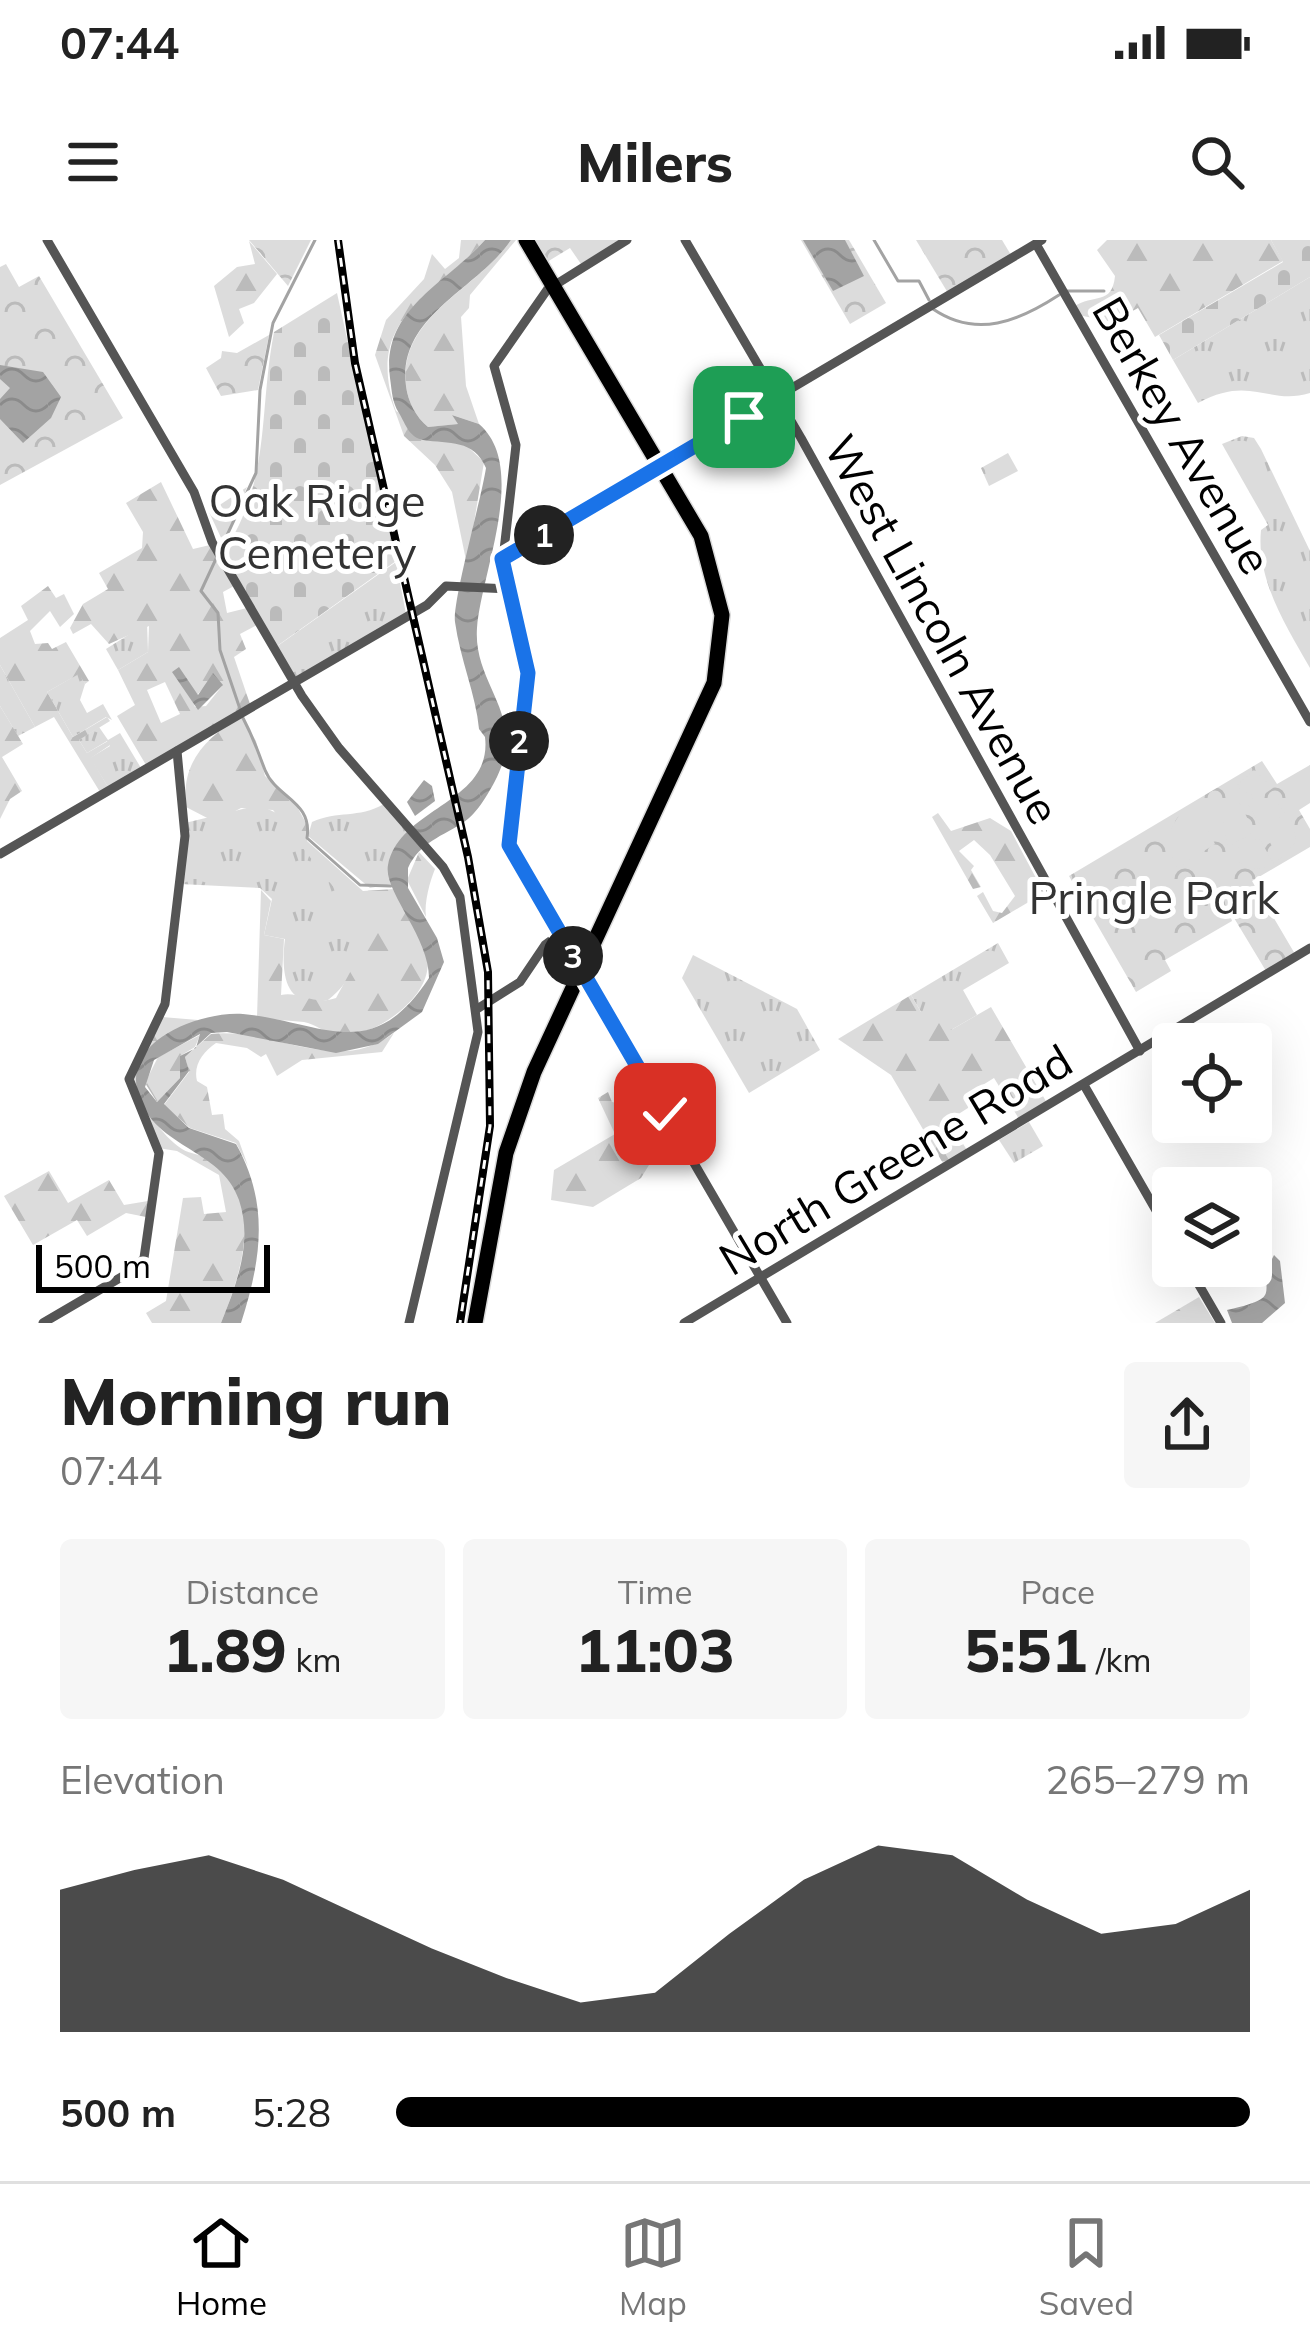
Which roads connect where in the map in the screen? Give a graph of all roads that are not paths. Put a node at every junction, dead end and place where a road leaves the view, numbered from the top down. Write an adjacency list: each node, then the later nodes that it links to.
1 (47, 240): 11 (street)
2 (526, 240): 6 (highway)
3 (627, 240): 6 (street)
4 (685, 240): 7 (street, West Lincoln Avenue)
5 (1039, 242): 7 (street); 12 (street, Berkey Avenue)
6 (555, 284): 8 (highway); 9 (street)
7 (778, 398): 8 (street); 21 (street, West Lincoln Avenue)
8 (662, 465): 9 (street); 17 (highway)
9 (502, 559): 10 (street)
10 (509, 589): 11 (street); 15 (street)
11 (294, 682): 13 (street); 19 (street)
12 (1310, 722)
13 (177, 751): 14 (street); 26 (street)
14 (0, 854)
15 (560, 934): 17 (street); 18 (street)
16 (1310, 948): 21 (street, North Greene Road)
17 (580, 968): 24 (street); 28 (highway)
18 (488, 1002): 19 (street); 20 (street)
19 (477, 1009): 20 (street)
20 (478, 1025): 27 (street)
21 (1140, 1051): 22 (street, North Greene Road)
22 (1084, 1084): 23 (street); 24 (street, North Greene Road)
23 (1152, 1203)
24 (760, 1278): 29 (street, North Greene Road); 30 (street)
25 (1200, 1287): 31 (street)
26 (43, 1323)
27 (409, 1323)
28 (475, 1323)
29 (684, 1323)
30 (787, 1323)
31 (1221, 1323)

